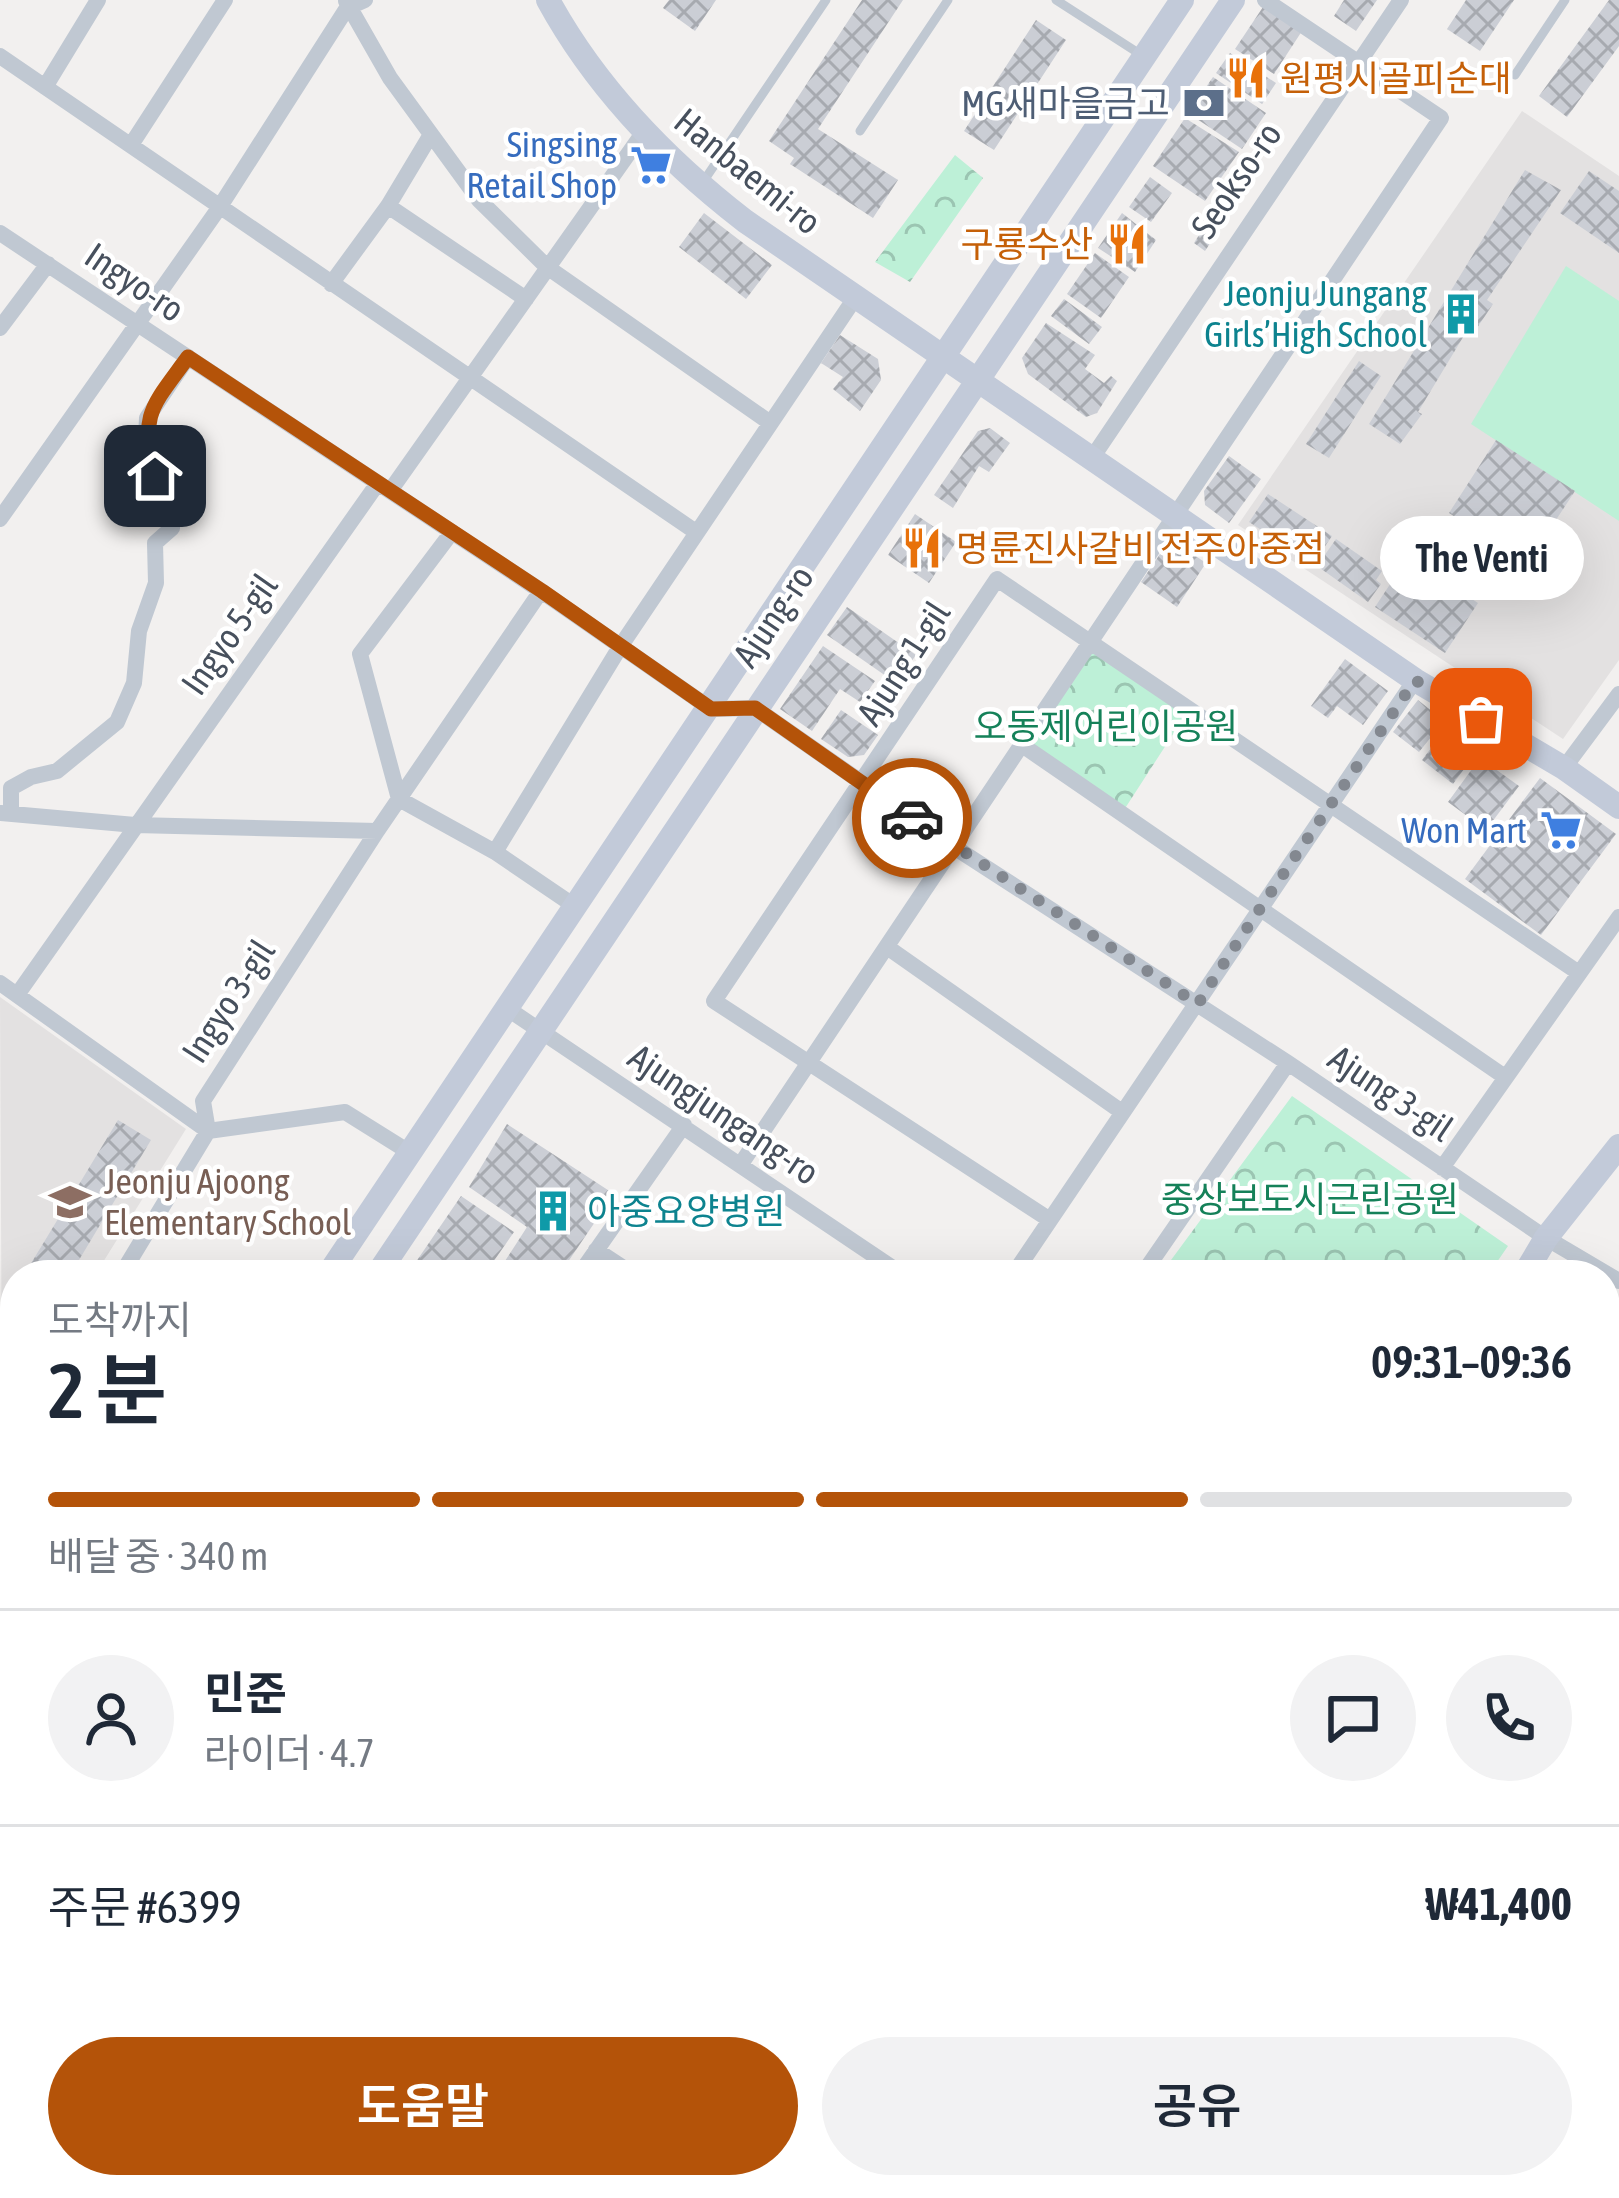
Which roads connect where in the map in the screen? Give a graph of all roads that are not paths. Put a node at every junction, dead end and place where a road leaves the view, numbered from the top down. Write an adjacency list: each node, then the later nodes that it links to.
1 (98, 0): 18 (street)
2 (225, 0): 22 (street)
3 (364, 0): 13 (street)
4 (548, 0): 20 (street, Hanbaemi-ro)
5 (826, 0): 23 (lane)
6 (948, 0): 19 (lane)
7 (1056, 0): 15 (lane)
8 (1182, 0): 15 (street, Ajung-ro)
9 (1233, 0): 37 (street, Ajung-ro)
10 (1264, 0): 16 (street)
11 (1401, 0): 16 (street, Seokso-ro)
12 (1565, 0): 17 (lane)
13 (346, 4): 21 (street); 25 (street)
14 (0, 56): 18 (street)
15 (1143, 56): 35 (street, Ajung-ro)
16 (1358, 61): 39 (street, Seokso-ro); 42 (street)
17 (1515, 75)
18 (45, 87): 22 (street)
19 (860, 131)
20 (643, 133): 23 (street, Hanbaemi-ro); 28 (street, Ingyo 5-gil)
21 (430, 136): 24 (street); 28 (street)
22 (131, 145): 25 (street)
23 (700, 186): 30 (street, Hanbaemi-ro)
24 (388, 206): 29 (street); 31 (street)
25 (219, 208): 29 (street); 32 (street)
26 (0, 233): 27 (street, Ingyo-ro)
27 (48, 265): 32 (street, Ingyo-ro); 33 (street)
28 (547, 268): 31 (street, Ingyo 5-gil); 38 (street)
29 (332, 284): 36 (street)
30 (855, 298): 35 (street, Hanbaemi-ro); 38 (street)
31 (526, 299): 36 (street, Ingyo 5-gil)
32 (140, 326): 34 (street, Ingyo-ro); 41 (street)
33 (0, 328)
34 (188, 357): 40 (street, Ingyo-ro); 58 (street)
35 (942, 359): 37 (street); 51 (street, Ajung-ro)
36 (469, 376): 40 (street, Ingyo 5-gil); 44 (street)
37 (977, 381): 39 (street); 50 (street, Ajung-ro)
38 (770, 422): 44 (street)
39 (1092, 458): 42 (street)
40 (384, 487): 43 (street, Ingyo-ro); 59 (street, Ingyo 5-gil)
41 (2, 509)
42 (1176, 515): 46 (street); 48 (street)
43 (452, 532): 45 (street, Ingyo-ro); 55 (street)
44 (696, 532): 47 (street)
45 (542, 591): 47 (street, Ingyo-ro); 55 (street, Ingyo 3-gil)
46 (1088, 641): 52 (street); 54 (street, Ajung 1-gil); 56 (street, Ajung 1-gil)
47 (620, 647): 51 (street, Ingyo-ro); 62 (street)
48 (1415, 680): 53 (street); 56 (street)
49 (1619, 694): 53 (street)
50 (755, 708): 51 (street); 54 (street); 72 (street, Ajung-ro)
51 (711, 709): 64 (street, Ajung-ro)
52 (1022, 745): 61 (street); 63 (street)
53 (1564, 768): 57 (street)
54 (864, 783): 61 (street); 73 (street)
55 (399, 800): 60 (street, Ingyo 3-gil); 62 (street)
56 (1334, 805): 63 (street); 67 (street)
57 (1619, 807)
58 (6, 814): 59 (street)
59 (135, 825): 60 (street); 69 (street, Ingyo 5-gil)
60 (377, 831): 78 (street, Ingyo 3-gil)
61 (954, 847): 66 (street); 70 (street, Ajung 3-gil)
62 (495, 852): 64 (street)
63 (1260, 905): 70 (street); 75 (street)
64 (576, 907): 71 (street, Ajung-ro)
65 (1619, 917): 67 (street)
66 (887, 946): 73 (street); 76 (street)
67 (1579, 973): 75 (street)
68 (0, 983): 69 (street)
69 (17, 995): 78 (street)
70 (1198, 1004): 74 (street, Ajung 3-gil); 76 (street)
71 (508, 1009): 72 (street, Ajungjungang-ro); 80 (street, Ajung-ro)
72 (542, 1032): 77 (street, Ajungjungang-ro); 88 (street, Ajung-ro)
73 (810, 1062): 81 (street); 83 (street)
74 (1288, 1063): 82 (street, Ajung 3-gil); 93 (street)
75 (1505, 1077): 82 (street)
76 (1122, 1112): 83 (street)
77 (684, 1125): 81 (street, Ajungjungang-ro); 85 (street)
78 (208, 1131): 80 (street); 86 (street, Ingyo 3-gil)
79 (1619, 1147): 84 (street)
80 (410, 1153): 87 (street, Ajung-ro)
81 (742, 1164): 91 (street, Ajungjungang-ro)
82 (1442, 1168): 84 (street, Ajung 3-gil)
83 (1050, 1220): 92 (street)
84 (1546, 1238): 94 (street); 95 (street, Ajung 3-gil)
85 (596, 1250): 89 (street); 90 (street)
86 (130, 1260)
87 (338, 1260)
88 (387, 1260)
89 (589, 1260)
90 (611, 1260)
91 (881, 1260)
92 (1022, 1260)
93 (1152, 1260)
94 (1533, 1260)
95 (1583, 1260)

